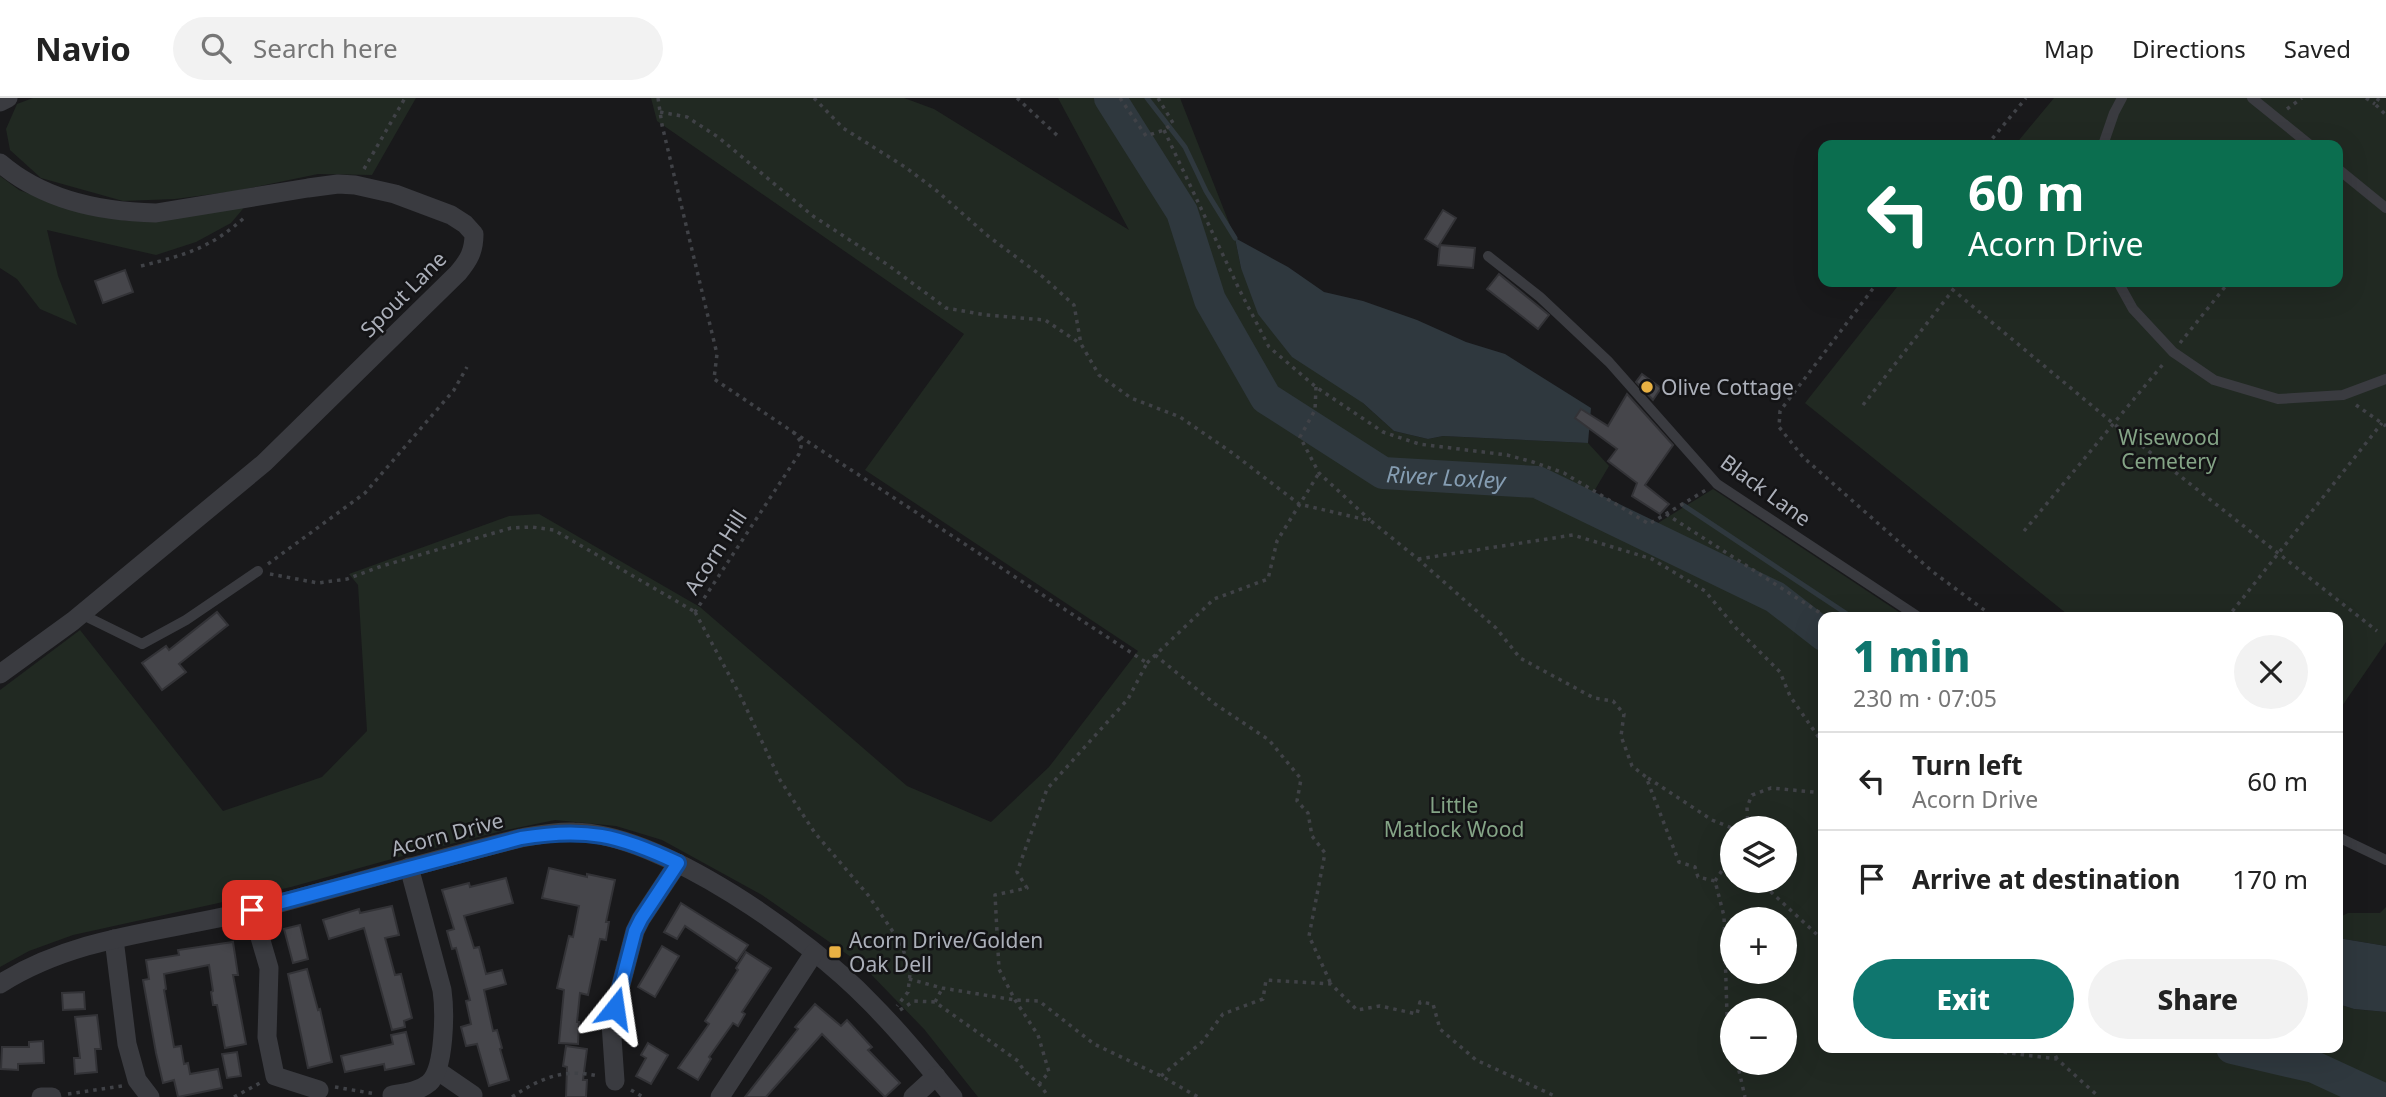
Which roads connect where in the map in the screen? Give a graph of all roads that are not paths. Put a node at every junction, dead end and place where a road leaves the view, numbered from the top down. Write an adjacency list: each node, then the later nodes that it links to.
1 (8, 98): 4 (street)
2 (2123, 98): 5 (lane)
3 (2252, 98): 6 (lane)
4 (0, 102)
5 (2105, 140)
6 (2304, 140)
7 (0, 163): 15 (street, Spout Lane)
8 (2343, 173): 9 (lane)
9 (2386, 208)
10 (1488, 256): 14 (lane, Black Lane)
11 (2121, 287): 12 (lane)
12 (2386, 379)
13 (258, 571): 15 (lane)
14 (1911, 612)
15 (80, 614): 16 (street, Spout Lane)
16 (0, 674)
17 (2343, 839): 18 (lane)
18 (2386, 860)
19 (678, 863): 20 (street, Acorn Drive); 23 (street, Acorn Drive); 27 (street)
20 (409, 867): 21 (street, Acorn Drive); 25 (street)
21 (252, 910): 22 (street, Acorn Drive); 28 (street)
22 (114, 939): 24 (street, Acorn Drive); 33 (street)
23 (814, 953): 26 (street, Acorn Drive); 34 (street)
24 (0, 984)
25 (438, 1071): 29 (street); 30 (street)
26 (936, 1076): 35 (street); 36 (street, Acorn Drive)
27 (615, 1081)
28 (319, 1090)
29 (391, 1095)
30 (473, 1095)
31 (41, 1097): 32 (street)
32 (52, 1097)
33 (150, 1097)
34 (720, 1097)
35 (913, 1097)
36 (953, 1097)

